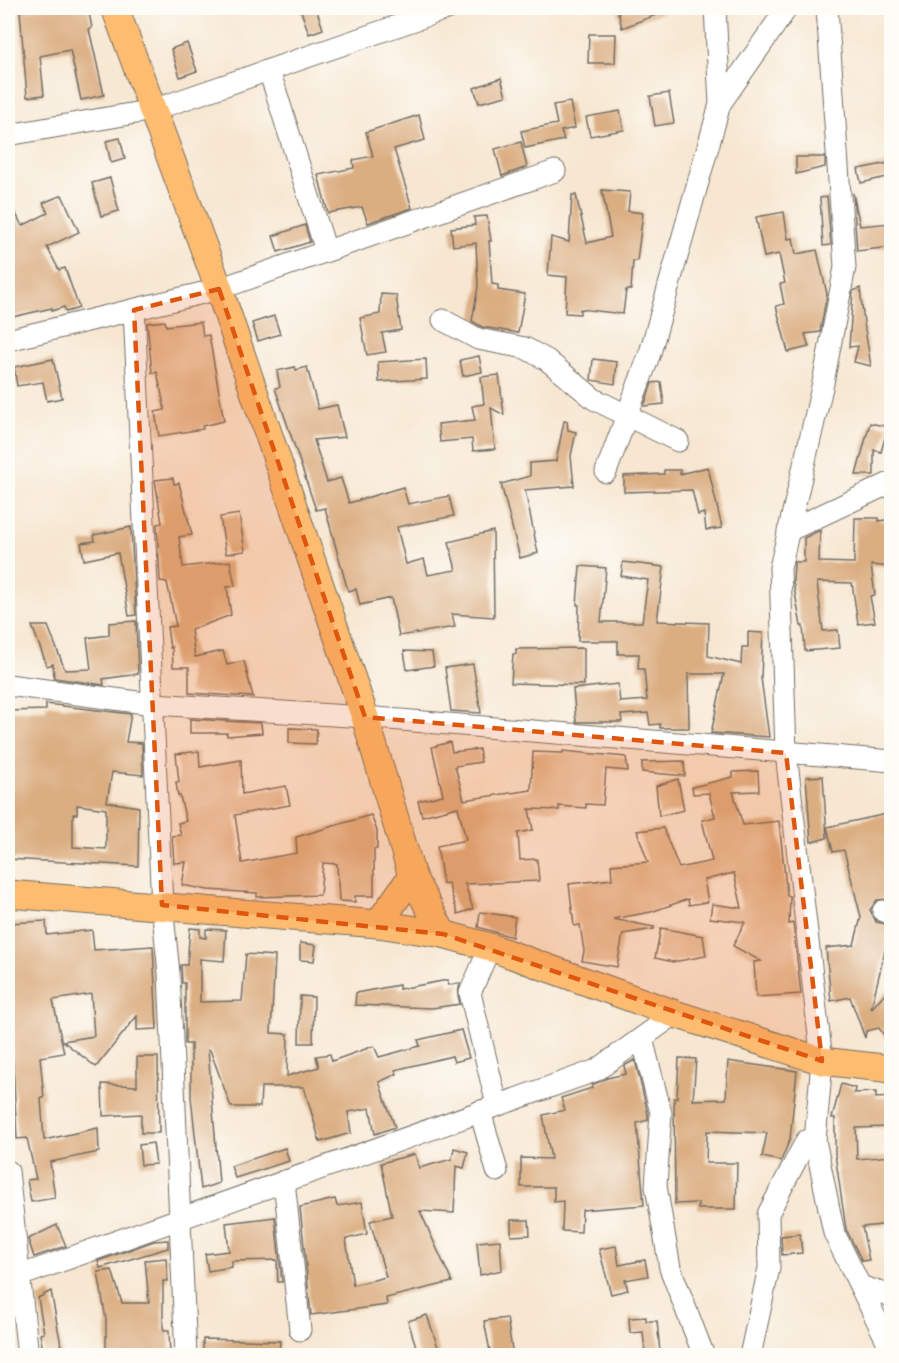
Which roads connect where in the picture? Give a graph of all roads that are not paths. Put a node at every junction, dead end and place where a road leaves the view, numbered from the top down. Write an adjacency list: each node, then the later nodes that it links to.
1 (115, 8): 8 (main road)
2 (448, 8): 6 (street)
3 (715, 8): 7 (street)
4 (787, 8): 7 (street)
5 (827, 8): 20 (street)
6 (268, 70): 8 (street); 11 (street)
7 (720, 104): 16 (street)
8 (153, 110): 9 (street); 12 (main road)
9 (8, 135)
10 (555, 171): 11 (street)
11 (326, 251): 12 (street)
12 (219, 289): 13 (street); 23 (main road)
13 (134, 310): 15 (street); 22 (street)
14 (443, 320): 16 (street)
15 (8, 340)
16 (626, 417): 17 (street); 18 (street)
17 (678, 441)
18 (606, 472)
19 (891, 482): 20 (street)
20 (788, 531): 24 (street)
21 (8, 685): 22 (street)
22 (153, 704): 23 (street); 28 (street)
23 (365, 717): 24 (street); 26 (main road)
24 (786, 753): 25 (street); 34 (street)
25 (891, 761)
26 (412, 876): 29 (main road); 30 (main road)
27 (8, 894): 28 (main road)
28 (162, 905): 29 (main road); 41 (street)
29 (378, 924): 30 (main road)
30 (443, 934): 31 (main road)
31 (490, 946): 32 (main road); 36 (street)
32 (675, 1014): 33 (street); 34 (main road)
33 (642, 1038): 36 (street); 49 (street)
34 (822, 1061): 35 (main road); 37 (street)
35 (891, 1069)
36 (489, 1108): 39 (street); 40 (street)
37 (815, 1140): 43 (street); 50 (street)
38 (8, 1171): 42 (street)
39 (497, 1171)
40 (284, 1181): 41 (street); 45 (street)
41 (180, 1218): 42 (street); 48 (street)
42 (13, 1278): 47 (street)
43 (860, 1286): 44 (street); 46 (street)
44 (891, 1296)
45 (300, 1330)
46 (891, 1351)
47 (28, 1356)
48 (186, 1356)
49 (704, 1356)
50 (750, 1356)

